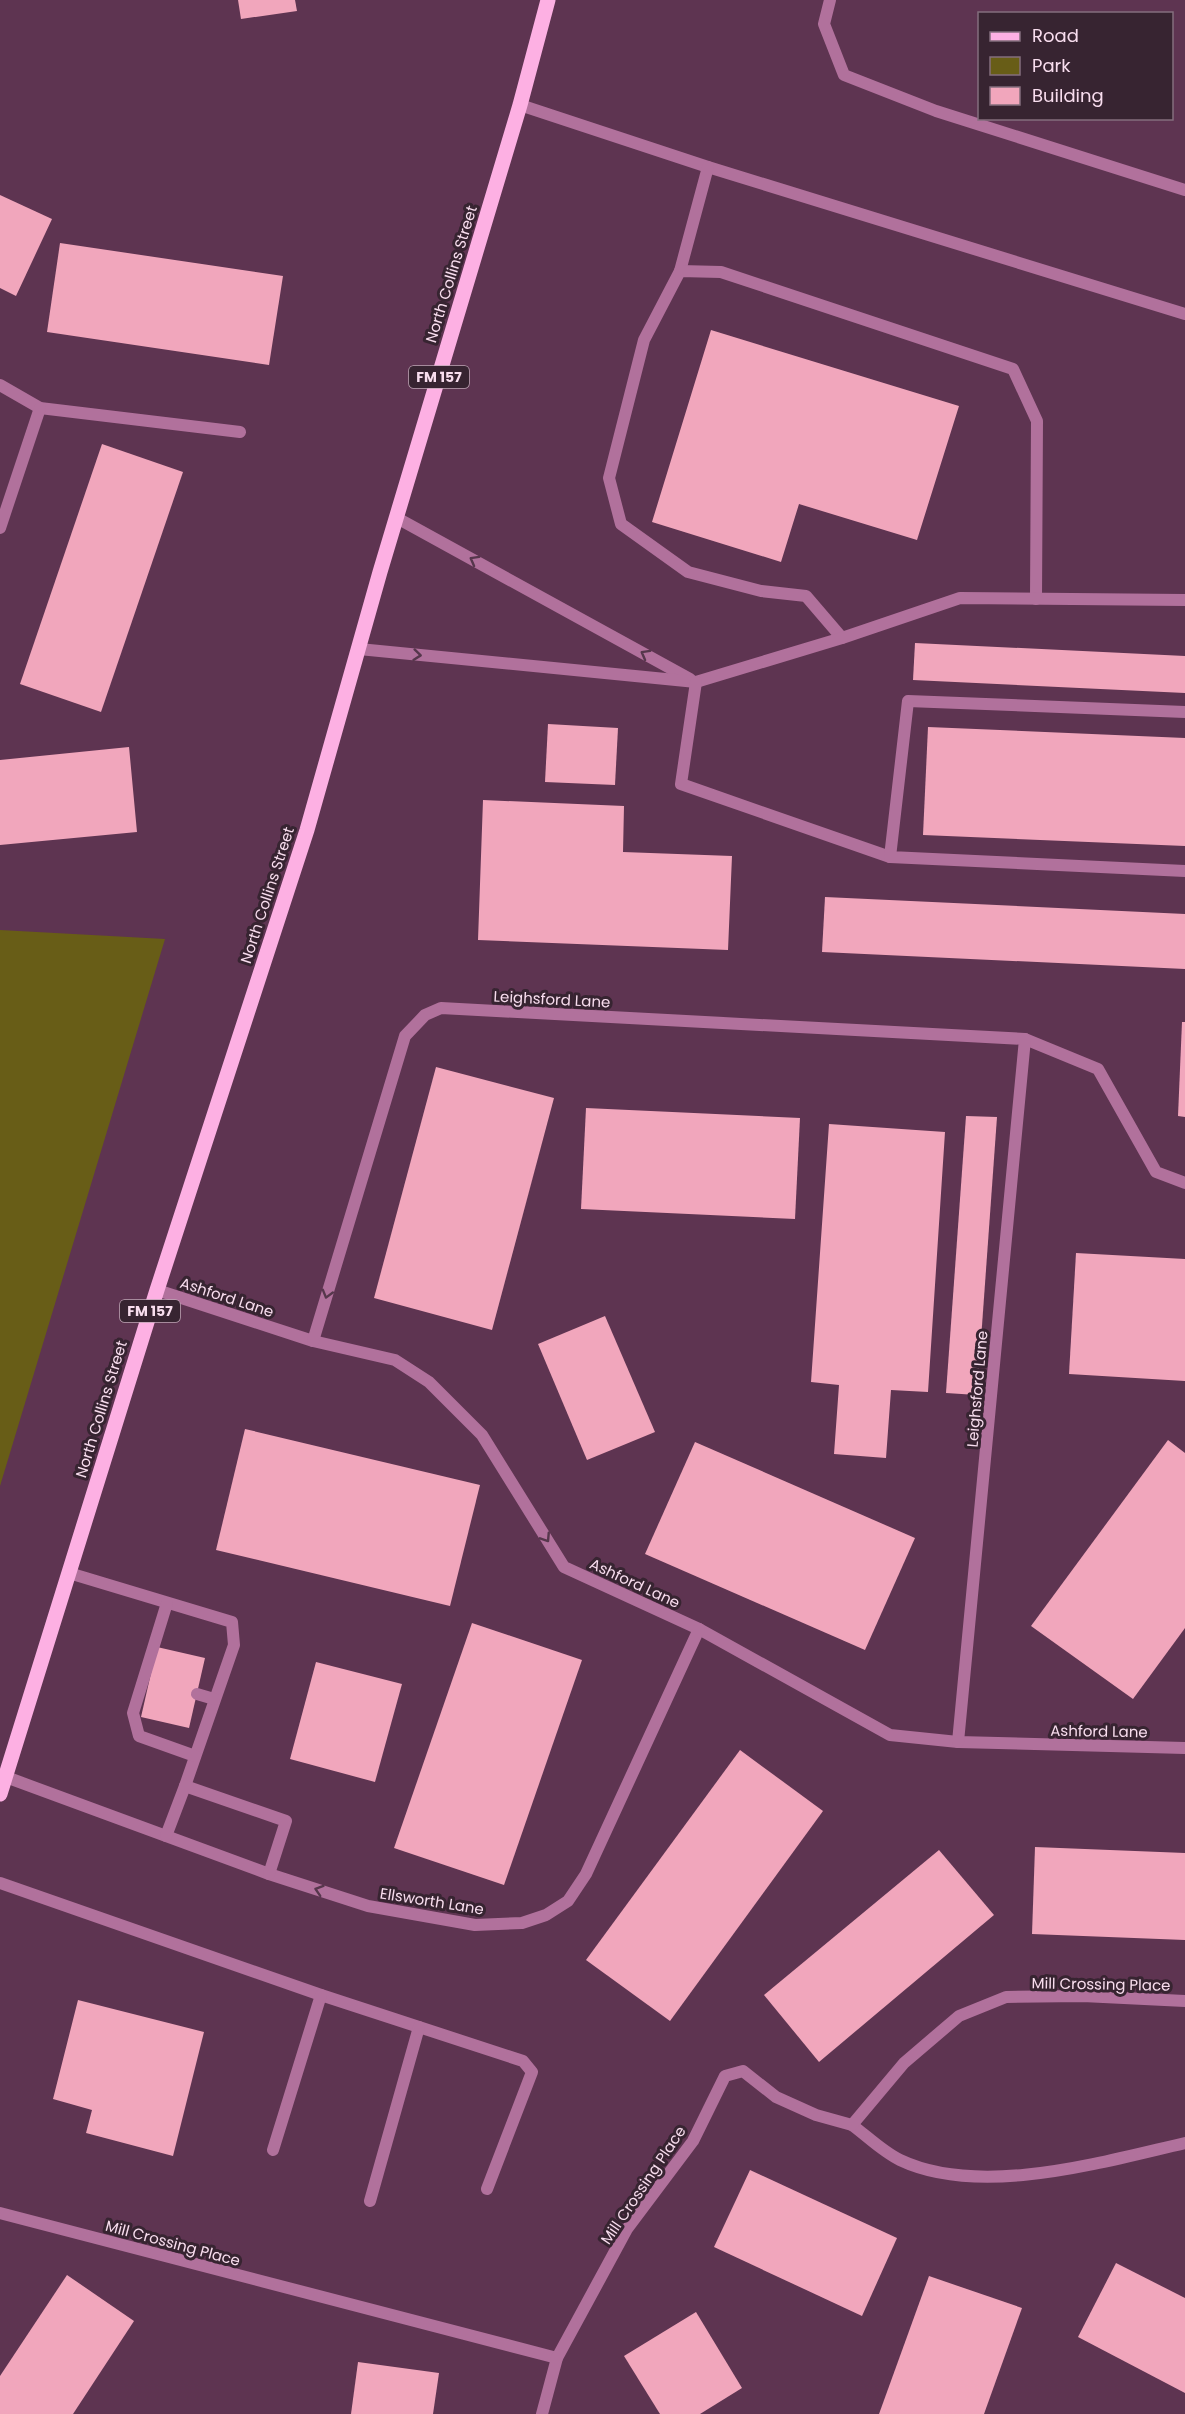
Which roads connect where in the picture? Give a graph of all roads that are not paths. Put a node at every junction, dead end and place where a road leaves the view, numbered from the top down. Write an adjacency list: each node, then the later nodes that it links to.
1 (548, 0): 3 (main road, North Collins Street / FM 157)
2 (830, 0): 5 (lane)
3 (520, 105): 4 (lane); 11 (main road, North Collins Street / FM 157)
4 (708, 167): 6 (lane); 7 (lane)
5 (1185, 190)
6 (680, 271): 13 (lane); 15 (lane)
7 (1185, 314)
8 (0, 385): 9 (lane)
9 (40, 408): 10 (lane); 12 (lane)
10 (240, 432)
11 (397, 518): 16 (main road, North Collins Street / FM 157); 17 (lane, one-way to 11)
12 (0, 528)
13 (1036, 599): 14 (lane); 15 (lane)
14 (1185, 600)
15 (842, 638): 17 (lane)
16 (358, 649): 17 (lane, one-way to 17); 23 (main road, North Collins Street / FM 157)
17 (696, 682): 19 (lane)
18 (1185, 711): 19 (lane)
19 (890, 857): 20 (lane)
20 (1185, 871)
21 (1025, 1039): 22 (lane, Leighsford Lane); 24 (lane, Leighsford Lane, one-way to 24); 30 (lane, Leighsford Lane)
22 (1185, 1183)
23 (157, 1290): 24 (lane, Ashford Lane); 25 (main road, North Collins Street / FM 157)
24 (313, 1341): 27 (lane, Ashford Lane, one-way to 27)
25 (69, 1573): 26 (lane); 33 (main road, North Collins Street / FM 157)
26 (167, 1603): 29 (lane); 32 (lane)
27 (699, 1629): 30 (lane, Ashford Lane); 37 (lane, Ellsworth Lane, one-way to 37)
28 (197, 1694): 29 (lane)
29 (214, 1699): 32 (lane)
30 (958, 1742): 31 (lane, Ashford Lane)
31 (1185, 1748)
32 (195, 1756): 34 (lane)
33 (6, 1777): 35 (main road, North Collins Street / FM 157); 36 (lane, Ellsworth Lane)
34 (185, 1786): 36 (lane); 37 (lane)
35 (0, 1794)
36 (166, 1836): 37 (lane, Ellsworth Lane)
37 (269, 1874)
38 (0, 1883): 39 (lane)
39 (321, 1995): 41 (lane); 44 (lane)
40 (1185, 2001): 42 (lane, Mill Crossing Place)
41 (419, 2027): 45 (lane); 46 (lane)
42 (852, 2124): 43 (lane); 48 (lane, Mill Crossing Place)
43 (1185, 2143)
44 (273, 2150)
45 (487, 2189)
46 (370, 2201)
47 (0, 2213): 48 (lane, Mill Crossing Place)
48 (557, 2358): 49 (lane)
49 (542, 2414)

